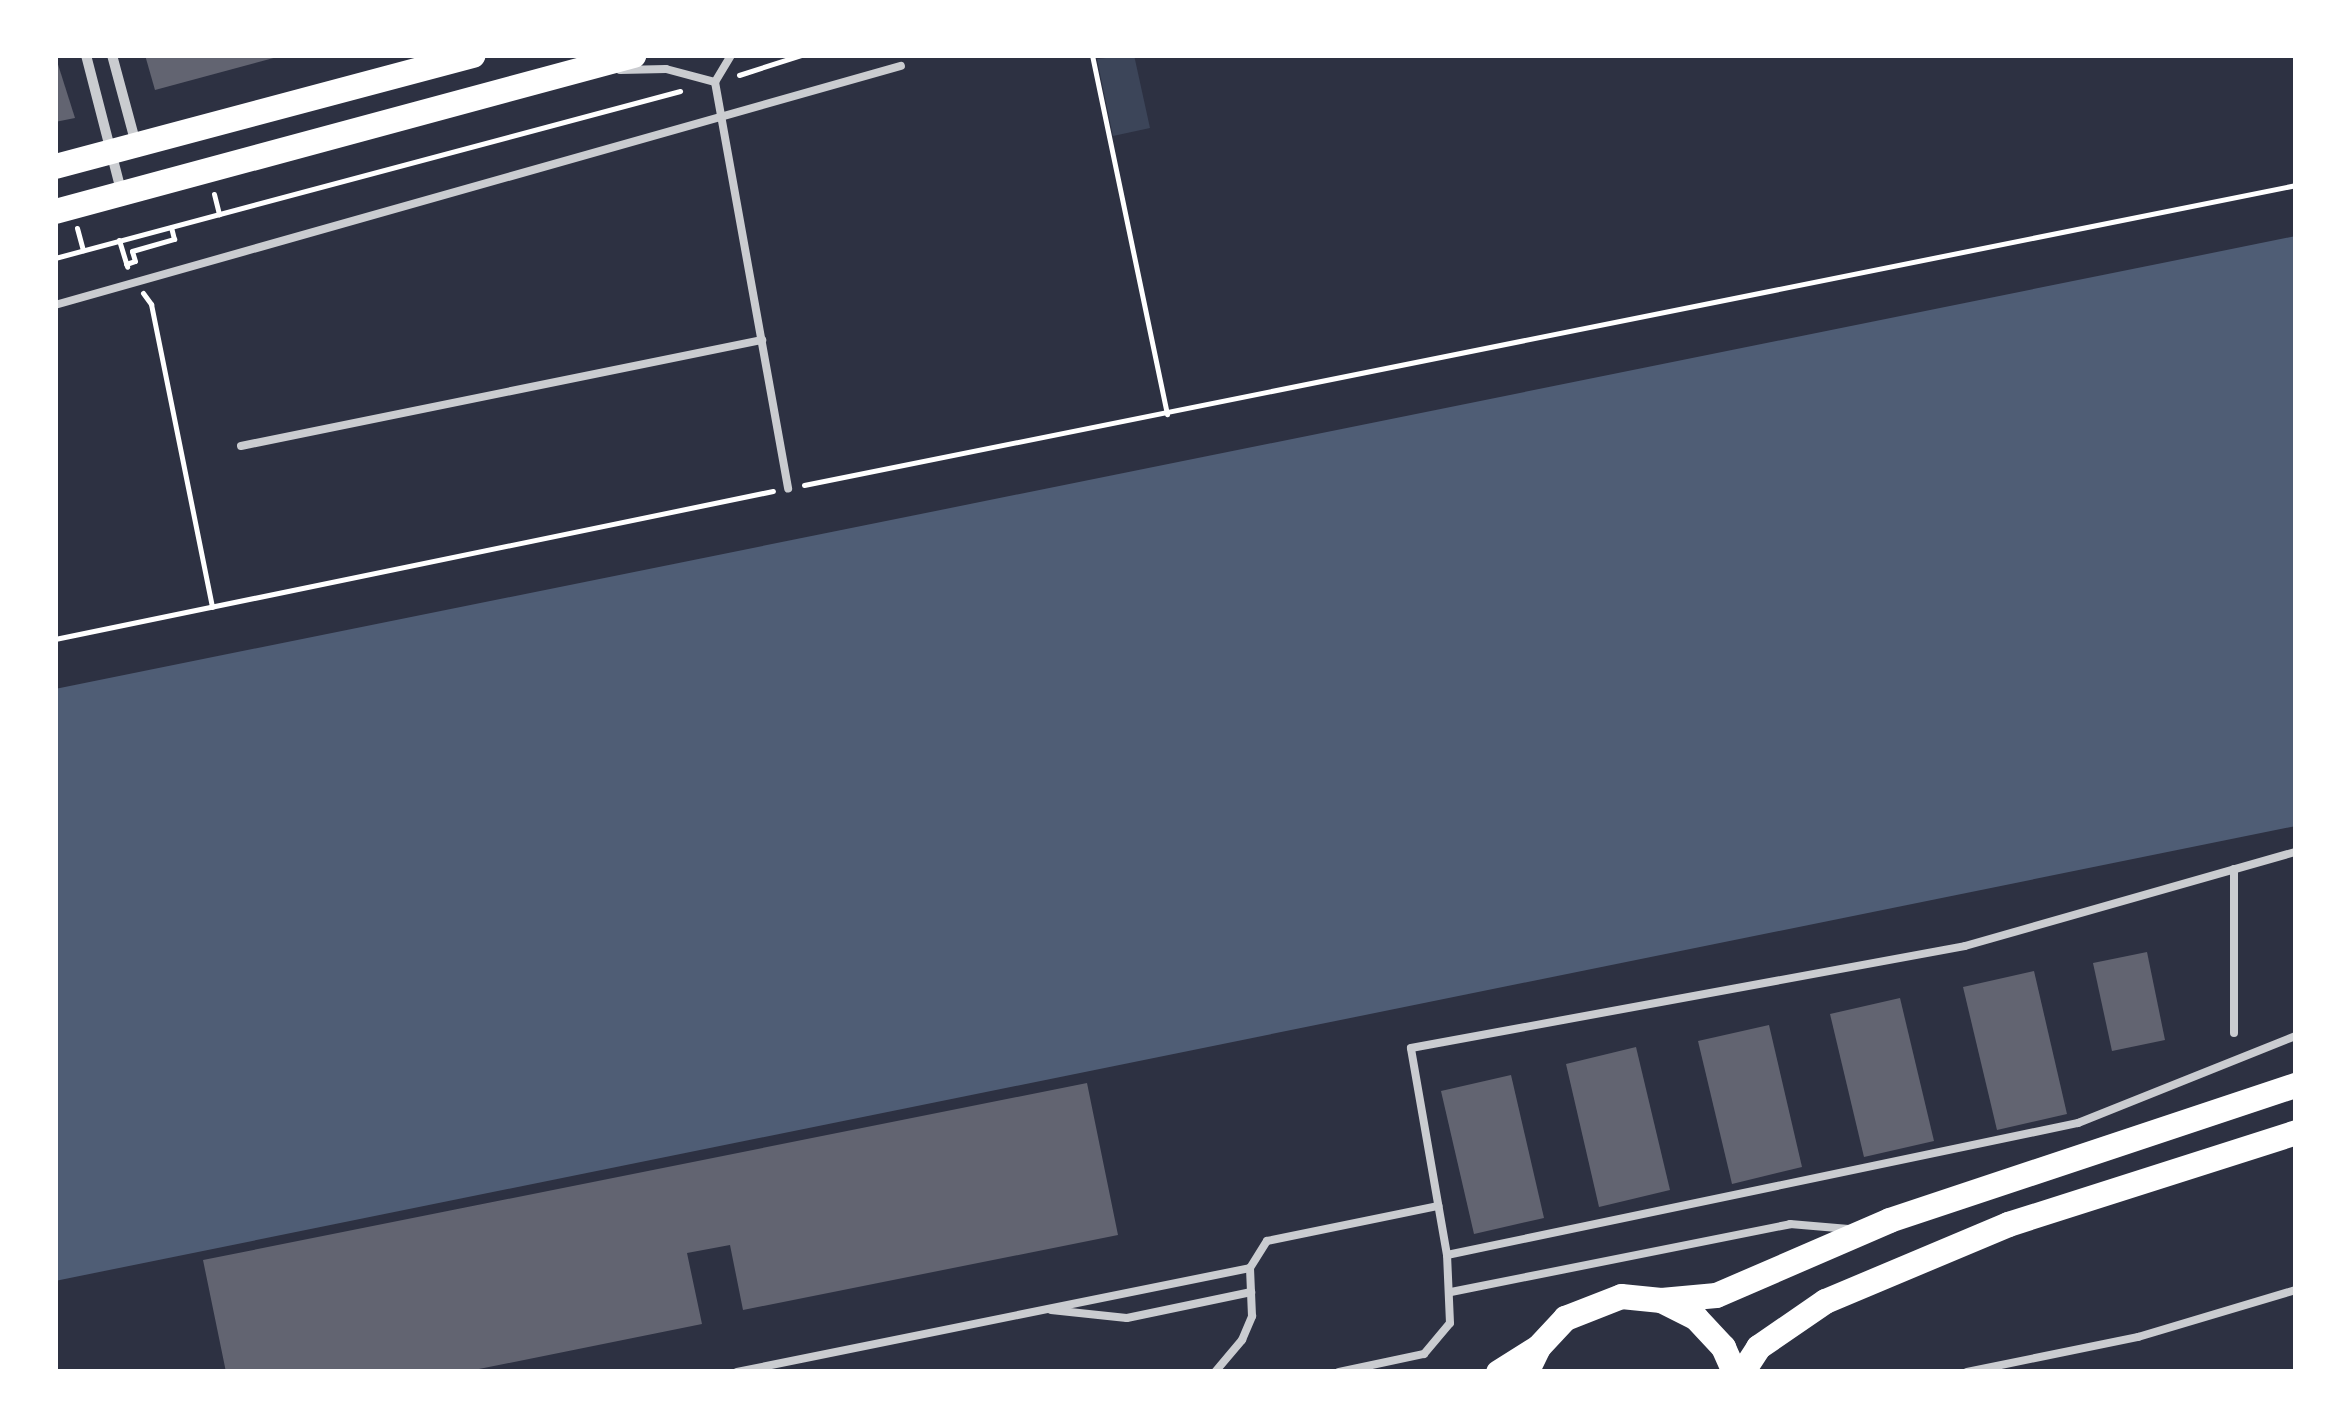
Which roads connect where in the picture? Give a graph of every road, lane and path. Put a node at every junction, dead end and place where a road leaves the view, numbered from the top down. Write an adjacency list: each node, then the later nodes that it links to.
1 (86, 55): 14 (street)
2 (112, 55): 14 (street)
3 (474, 55): 14 (main road)
4 (633, 55): 11 (main road)
5 (732, 55): 12 (lane)
6 (773, 55): 9 (path)
7 (801, 55): 9 (path)
8 (1092, 55): 26 (path)
9 (776, 63): 12 (path)
10 (901, 66): 13 (lane)
11 (575, 70): 12 (lane); 17 (main road)
12 (715, 82): 13 (lane); 19 (path)
13 (723, 117): 23 (lane); 25 (lane)
14 (124, 148): 15 (main road); 17 (street)
15 (55, 166)
16 (2296, 185): 26 (path)
17 (122, 194): 18 (main road)
18 (55, 211)
19 (171, 226): 20 (path); 22 (path)
20 (118, 240): 21 (path); 22 (path)
21 (55, 258)
22 (126, 264): 23 (path)
23 (134, 280): 24 (lane); 29 (path)
24 (55, 304)
25 (762, 340): 27 (lane); 28 (lane)
26 (1168, 415): 28 (path)
27 (241, 446)
28 (788, 488): 29 (path)
29 (212, 607): 30 (path)
30 (55, 639)
31 (2296, 852): 32 (lane)
32 (2234, 869): 33 (lane); 37 (lane)
33 (2234, 1034)
34 (2296, 1036): 39 (lane)
35 (2296, 1085): 38 (main road)
36 (2296, 1132): 53 (main road)
37 (1438, 1206): 39 (lane); 40 (lane)
38 (1864, 1231): 43 (lane); 44 (main road)
39 (1447, 1255): 43 (lane)
40 (1250, 1268): 42 (lane); 45 (lane)
41 (2296, 1290): 54 (lane)
42 (1251, 1292): 45 (lane); 48 (lane)
43 (1451, 1292): 49 (lane)
44 (1661, 1300): 46 (main road); 52 (main road)
45 (1046, 1309): 47 (lane)
46 (1538, 1346): 50 (main road); 51 (main road)
47 (738, 1372)
48 (1215, 1372)
49 (1339, 1372)
50 (1498, 1372)
51 (1526, 1372)
52 (1734, 1372)
53 (1742, 1372)
54 (1967, 1372)

